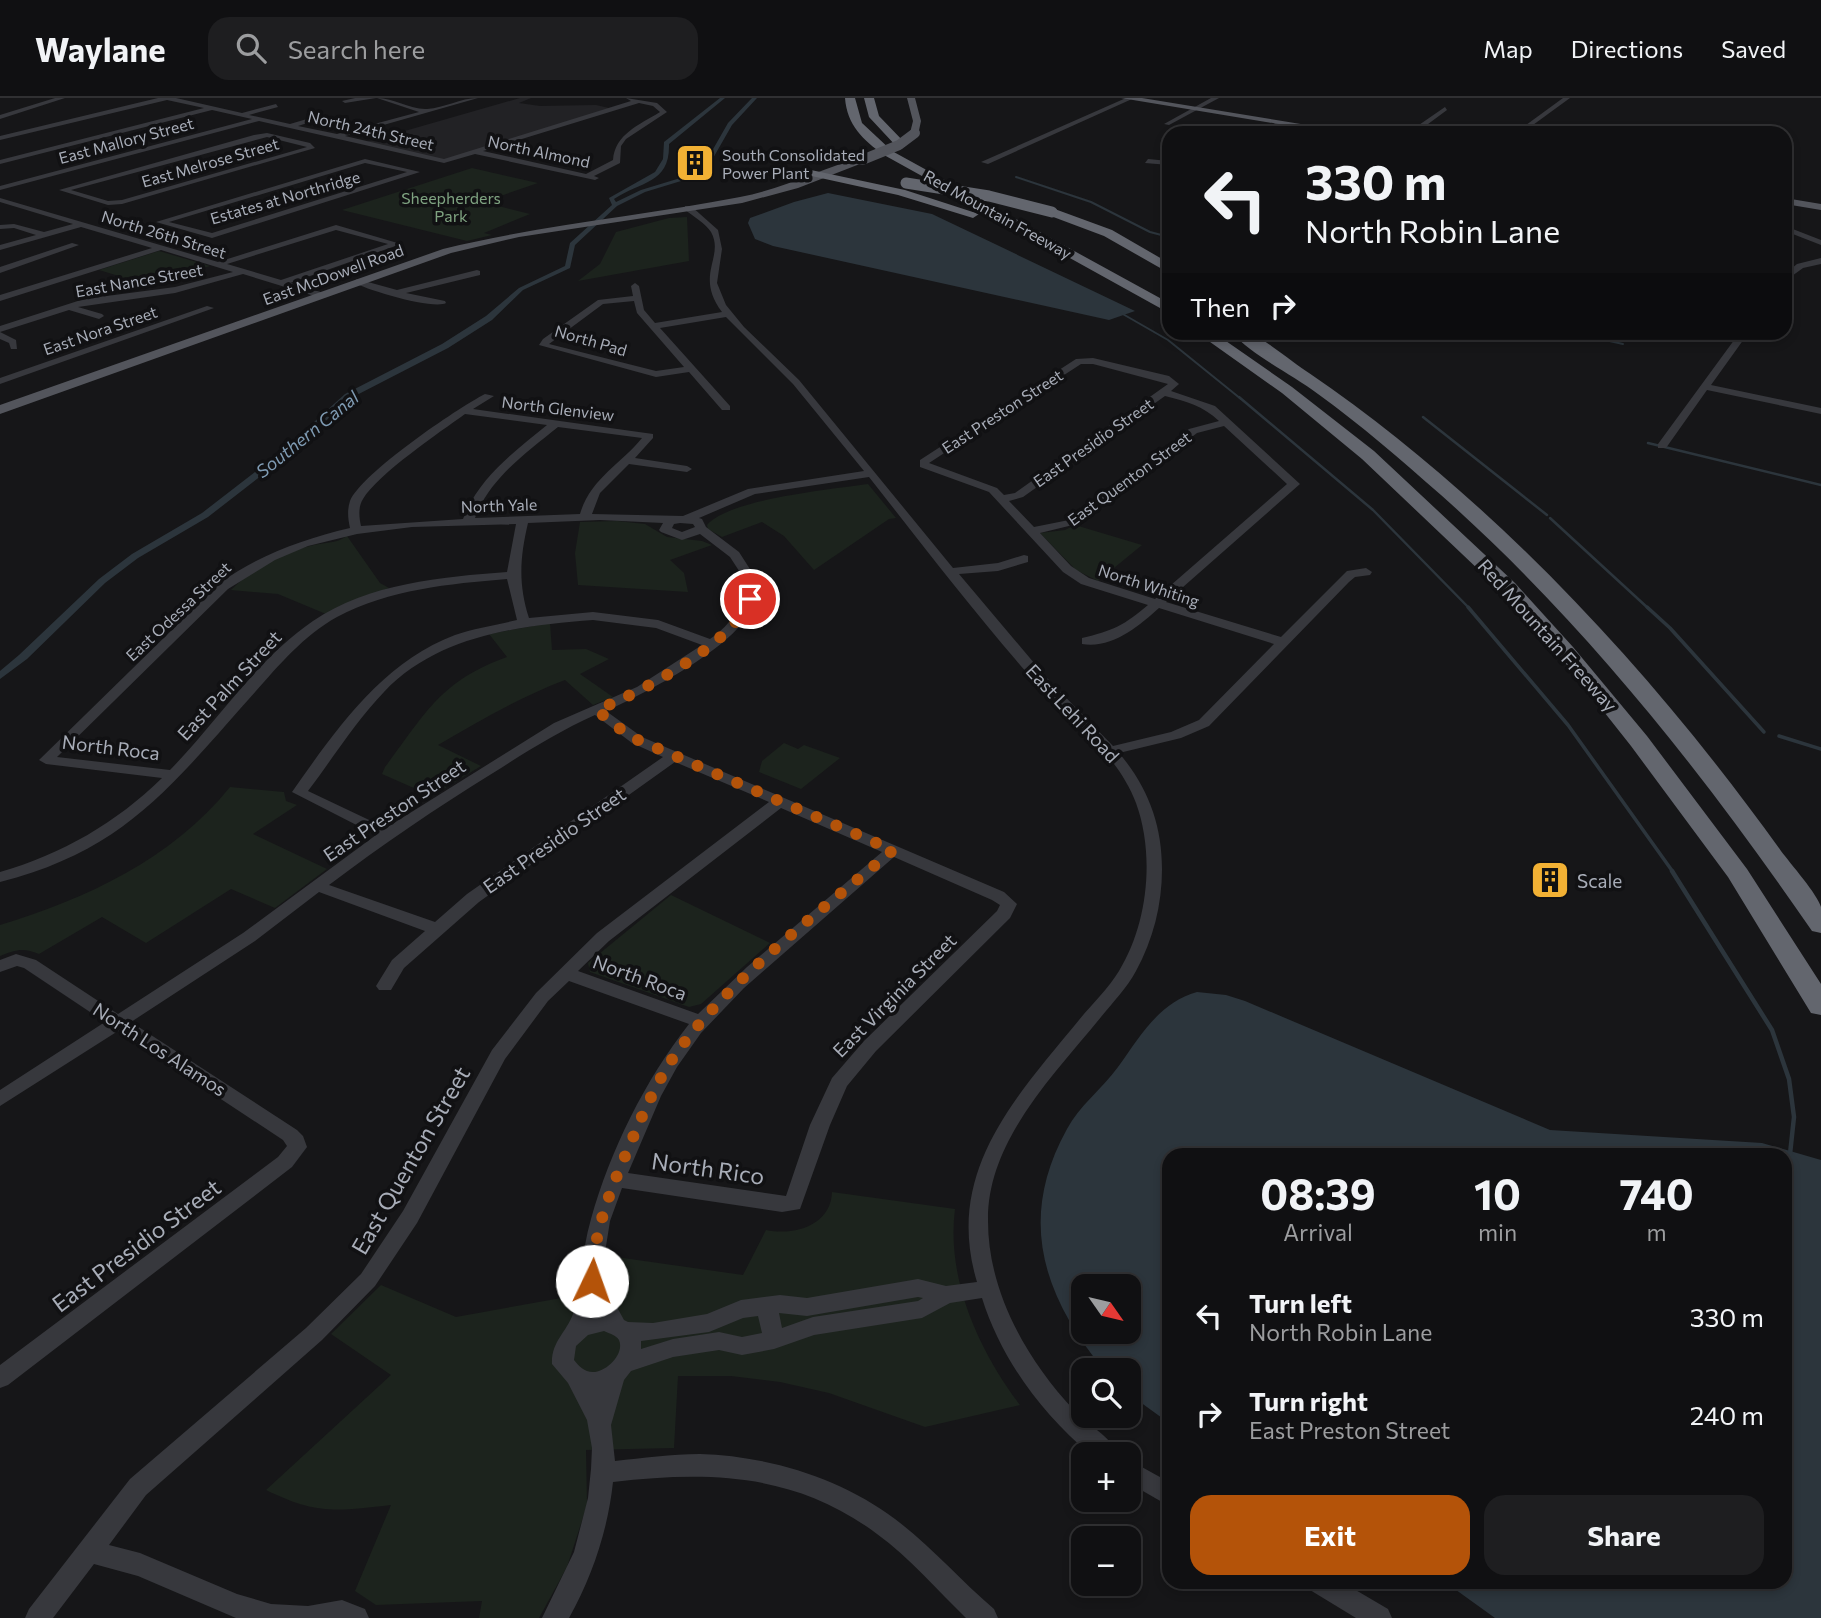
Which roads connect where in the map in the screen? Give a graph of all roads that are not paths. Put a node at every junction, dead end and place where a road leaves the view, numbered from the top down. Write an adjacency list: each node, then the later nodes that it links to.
1 (62, 98): 23 (street)
2 (167, 98): 17 (street, North 24th Street); 35 (street)
3 (373, 98): 14 (street)
4 (380, 98): 20 (street)
5 (475, 98): 20 (street)
6 (621, 98): 15 (street)
7 (850, 98): 78 (highway, Red Mountain Freeway)
8 (869, 98): 56 (highway, Red Mountain Freeway)
9 (901, 98): 32 (main road)
10 (911, 98): 32 (main road)
11 (1127, 98): 18 (main road); 44 (street)
12 (1216, 98): 18 (street)
13 (1567, 98): 31 (street)
14 (345, 101)
15 (639, 101): 38 (street); 46 (street, North Almond)
16 (276, 106): 21 (street)
17 (212, 108): 21 (street, North 24th Street); 37 (street)
18 (1195, 109): 25 (main road); 26 (street)
19 (1445, 109): 30 (street)
20 (427, 111): 34 (street)
21 (241, 115): 24 (street, North 24th Street)
22 (324, 116): 27 (street)
23 (0, 117)
24 (258, 119): 27 (street, North 24th Street); 39 (street, East Mallory Street)
25 (1281, 122): 28 (street); 29 (main road)
26 (1167, 124)
27 (288, 126): 33 (street, North 24th Street)
28 (1273, 126)
29 (1303, 126)
30 (1421, 126)
31 (1528, 126)
32 (911, 130): 48 (main road, East McDowell Road, bridge)
33 (313, 131): 34 (street, North 24th Street); 36 (street)
34 (337, 137): 40 (street, North 24th Street)
35 (0, 138)
36 (285, 139): 36 (street, East Melrose Street)
37 (71, 144): 39 (street); 43 (street)
38 (475, 152): 40 (street, North 24th Street); 46 (street, North Almond)
39 (119, 156): 49 (street, East Mallory Street)
40 (421, 156): 47 (street, Estates at Northridge)
41 (546, 157): 46 (street)
42 (1148, 161): 45 (street)
43 (0, 162)
44 (985, 162)
45 (1162, 162)
46 (528, 163)
47 (395, 164): 47 (street, Estates at Northridge)
48 (821, 173): 53 (main road, East McDowell Road); 64 (highway, bridge); 80 (highway)
49 (0, 188)
50 (0, 200): 54 (street, North 26th Street)
51 (1792, 202): 52 (main road)
52 (1821, 207)
53 (688, 208): 69 (main road, East McDowell Road); 81 (street, East Lehi Road)
54 (81, 224): 58 (street); 61 (street, North 26th Street)
55 (4, 226): 58 (street)
56 (1052, 227)
57 (1792, 231): 59 (street)
58 (44, 235): 60 (street); 65 (street)
59 (1821, 243)
60 (0, 248)
61 (160, 248): 63 (street, North 26th Street); 75 (street)
62 (1821, 261): 67 (street)
63 (217, 265): 66 (street, North 26th Street); 70 (street, East Nance Street)
64 (1162, 266)
65 (0, 270)
66 (242, 272): 70 (street, North 26th Street); 72 (street, East Nance Street)
67 (1792, 272)
68 (477, 273): 73 (street)
69 (357, 282): 73 (street); 74 (main road, East McDowell Road)
70 (281, 283): 74 (street, North 26th Street)
71 (635, 286): 76 (street)
72 (176, 290): 79 (street, East Nance Street); 93 (street, East Nora Street)
73 (397, 293): 77 (street)
74 (321, 295): 98 (main road, East McDowell Road)
75 (0, 298)
76 (635, 298): 83 (street, North Pad); 91 (street, North Pad)
77 (442, 303)
78 (1162, 305)
79 (70, 307): 82 (street); 84 (street, East Nance Street)
80 (1162, 312)
81 (729, 314): 83 (street); 108 (street, East Lehi Road)
82 (99, 316)
83 (652, 326): 91 (street, North Pad)
84 (0, 328)
85 (0, 335): 90 (street)
86 (1212, 340): 145 (highway, Red Mountain Freeway)
87 (1250, 340): 100 (highway, Red Mountain Freeway)
88 (1265, 340): 100 (highway)
89 (1739, 340): 94 (street)
90 (14, 346)
91 (691, 369): 97 (street, North Pad)
92 (1169, 379): 95 (street, East Presidio Street); 106 (street, East Preston Street)
93 (0, 381)
94 (1706, 387): 101 (street); 104 (street)
95 (1163, 392): 102 (street); 110 (street, East Presidio Street)
96 (489, 396): 99 (street)
97 (726, 408)
98 (0, 410)
99 (463, 411): 103 (street, North Glenview); 116 (street)
100 (1352, 411): 140 (highway, Red Mountain Freeway)
101 (1821, 411)
102 (1226, 422): 117 (street, East Quenton Street); 124 (street)
103 (556, 423): 105 (street, North Glenview); 113 (street)
104 (1662, 446)
105 (625, 460): 107 (street); 111 (street)
106 (924, 462): 110 (street, North Whiting)
107 (687, 468)
108 (873, 475): 109 (street); 121 (street, East Lehi Road)
109 (773, 491): 114 (street); 115 (street)
110 (1003, 499): 117 (street, North Whiting)
111 (585, 517): 112 (street, North Yale); 114 (street, North Yale)
112 (523, 520): 113 (street, North Yale); 123 (street)
113 (468, 522): 116 (street, North Yale)
114 (675, 522): 115 (street, East Preston Street); 118 (street)
115 (701, 526): 118 (street); 119 (street, East Preston Street)
116 (357, 530): 132 (street, East Odessa Street)
117 (1031, 531): 120 (street, North Whiting)
118 (687, 535): 119 (street)
119 (718, 541): 128 (street, East Preston Street)
120 (1052, 553): 121 (street); 124 (street, North Whiting)
121 (950, 572): 130 (street, East Lehi Road)
122 (1366, 572): 127 (street)
123 (512, 575): 125 (street); 133 (street, East Palm Street)
124 (1156, 604): 126 (street); 127 (street, North Whiting)
125 (524, 621): 128 (street); 134 (street)
126 (1087, 641)
127 (1282, 642): 130 (street)
128 (712, 644): 129 (street, East Preston Street)
129 (597, 710): 131 (street); 136 (street, East Preston Street)
130 (1109, 751): 153 (street, East Lehi Road)
131 (674, 756): 135 (street); 141 (street, East Presidio Street)
132 (46, 760): 133 (street, North Roca)
133 (171, 775): 138 (street, East Palm Street)
134 (299, 792): 136 (street)
135 (780, 801): 137 (street); 143 (street, East Quenton Street)
136 (387, 834): 139 (street, East Preston Street)
137 (893, 850): 147 (street); 151 (street, East Virginia Street)
138 (0, 877)
139 (317, 886): 141 (street); 146 (street, East Preston Street)
140 (1821, 925)
141 (437, 929): 144 (street, East Presidio Street)
142 (8, 963): 146 (street, North Los Alamos)
143 (565, 973): 147 (street, North Roca); 167 (street, East Quenton Street)
144 (385, 986)
145 (1821, 1006)
146 (119, 1022): 148 (street, East Preston Street); 149 (street, North Los Alamos)
147 (701, 1022): 150 (street)
148 (0, 1099)
149 (297, 1147): 160 (street, East Presidio Street)
150 (616, 1179): 151 (street, North Rico); 152 (street)
151 (793, 1203)
152 (592, 1281): 156 (street); 157 (street)
153 (988, 1289): 154 (street); 163 (street, East Lehi Road)
154 (946, 1295): 155 (street); 158 (street)
155 (767, 1306): 156 (street); 158 (street)
156 (620, 1327): 157 (street); 159 (street)
157 (578, 1329): 161 (street)
158 (775, 1340): 159 (street)
159 (621, 1368): 161 (street); 162 (street)
160 (0, 1378)
161 (576, 1378): 162 (street)
162 (600, 1425): 164 (street)
163 (1092, 1442)
164 (601, 1473): 171 (street); 172 (street)
165 (1141, 1478): 166 (street)
166 (1162, 1491)
167 (89, 1551): 169 (street); 170 (street, East Quenton Street)
168 (1331, 1589): 173 (street)
169 (356, 1617)
170 (38, 1618)
171 (555, 1618)
172 (985, 1618)
173 (1379, 1618)

